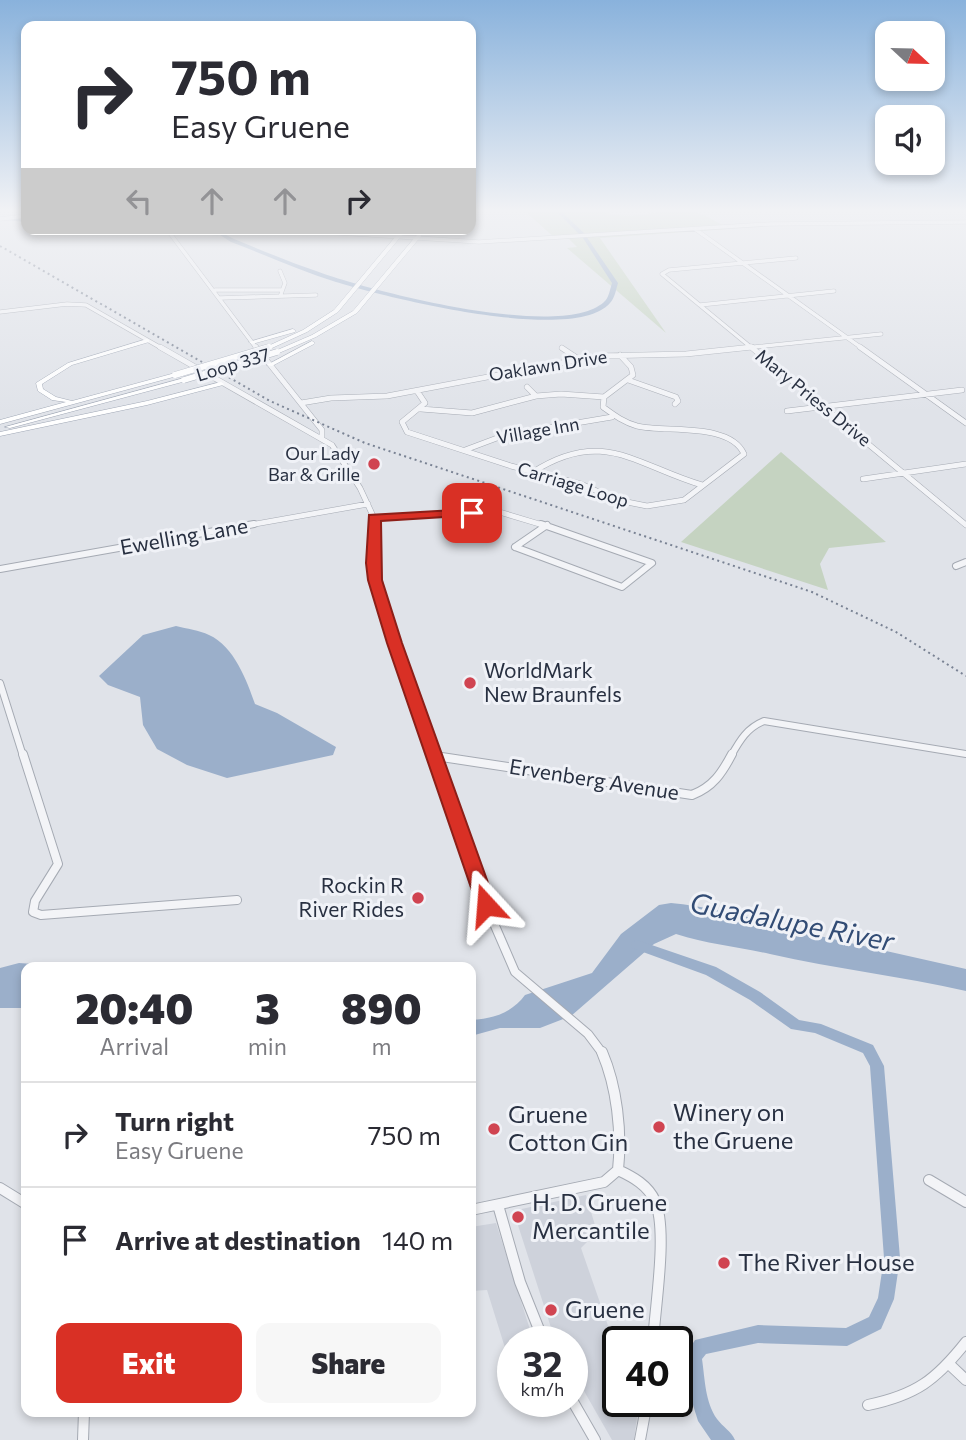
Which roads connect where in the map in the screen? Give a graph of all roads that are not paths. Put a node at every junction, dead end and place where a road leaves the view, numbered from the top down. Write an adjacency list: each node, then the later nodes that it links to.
1 (206, 279): 7 (street)
2 (283, 279): 8 (street)
3 (364, 279): 18 (main road, Loop 337)
4 (384, 279): 14 (main road, Loop 337)
5 (668, 279): 17 (street, Mary Priess Drive)
6 (763, 279): 11 (street)
7 (215, 290): 8 (street); 15 (street)
8 (282, 290): 13 (street)
9 (834, 291): 11 (street)
10 (316, 295): 13 (street)
11 (787, 296): 17 (street); 21 (street)
12 (249, 297): 13 (street); 15 (street); 16 (street)
13 (280, 297)
14 (370, 297): 28 (main road); 48 (main road, Loop 337, bridge)
15 (220, 298): 23 (street)
16 (253, 304)
17 (700, 305): 25 (street, Mary Priess Drive)
18 (338, 309): 23 (main road); 38 (main road, Loop 337, bridge)
19 (0, 312): 22 (street)
20 (880, 334): 21 (street, Oaklawn Drive)
21 (846, 338): 25 (street, Oaklawn Drive); 34 (street)
22 (147, 341): 30 (street); 36 (main road)
23 (253, 342): 28 (street)
24 (562, 348): 27 (street)
25 (753, 349): 26 (street, Oaklawn Drive); 41 (street, Mary Priess Drive)
26 (620, 355): 27 (street, Oaklawn Drive); 29 (street)
27 (580, 360): 33 (street, Oaklawn Drive)
28 (270, 365): 39 (street)
29 (628, 380): 37 (street); 40 (street)
30 (221, 384): 48 (main road); 49 (street)
31 (527, 387): 35 (street)
32 (962, 390): 34 (street)
33 (418, 391): 39 (street, Oaklawn Drive); 42 (street)
34 (925, 394): 41 (street); 47 (street)
35 (536, 396): 37 (street); 42 (street)
36 (49, 397): 38 (main road); 44 (main road)
37 (604, 397): 45 (street)
38 (78, 401): 44 (main road, Loop 337)
39 (301, 403): 49 (street)
40 (675, 404)
41 (823, 407): 43 (street); 53 (street, Mary Priess Drive)
42 (421, 409): 50 (street, Carriage Loop)
43 (787, 411)
44 (17, 417): 46 (main road, Loop 337)
45 (612, 417): 50 (street, Village Inn); 55 (street, Carriage Loop)
46 (0, 422)
47 (966, 423)
48 (0, 432)
49 (322, 437): 56 (street)
50 (465, 450): 52 (street, Carriage Loop)
51 (966, 464): 53 (street)
52 (533, 472): 55 (street); 55 (street, Carriage Loop)
53 (903, 473): 54 (street); 59 (street, Mary Priess Drive)
54 (863, 478)
55 (702, 485)
56 (368, 504): 57 (street); 62 (street, Ewelling Lane)
57 (374, 518): 58 (street); 65 (street)
58 (547, 525): 58 (street)
59 (966, 525)
60 (966, 562): 61 (street)
61 (956, 566)
62 (0, 569)
63 (0, 683): 66 (street)
64 (966, 754): 65 (street, Ervenberg Avenue)
65 (435, 756): 67 (street)
66 (237, 900)
67 (618, 1170): 72 (street); 75 (street)
68 (929, 1180): 71 (street)
69 (1, 1190): 70 (street)
70 (21, 1201)
71 (966, 1202)
72 (498, 1205): 73 (street); 74 (street)
73 (476, 1209)
74 (538, 1326)
75 (654, 1326)
76 (966, 1342): 77 (street)
77 (949, 1364): 78 (street); 79 (street)
78 (966, 1380)
79 (868, 1405)
80 (84, 1417): 83 (street)
81 (582, 1417): 84 (street)
82 (644, 1417): 85 (street)
83 (83, 1440)
84 (596, 1440)
85 (640, 1440)

